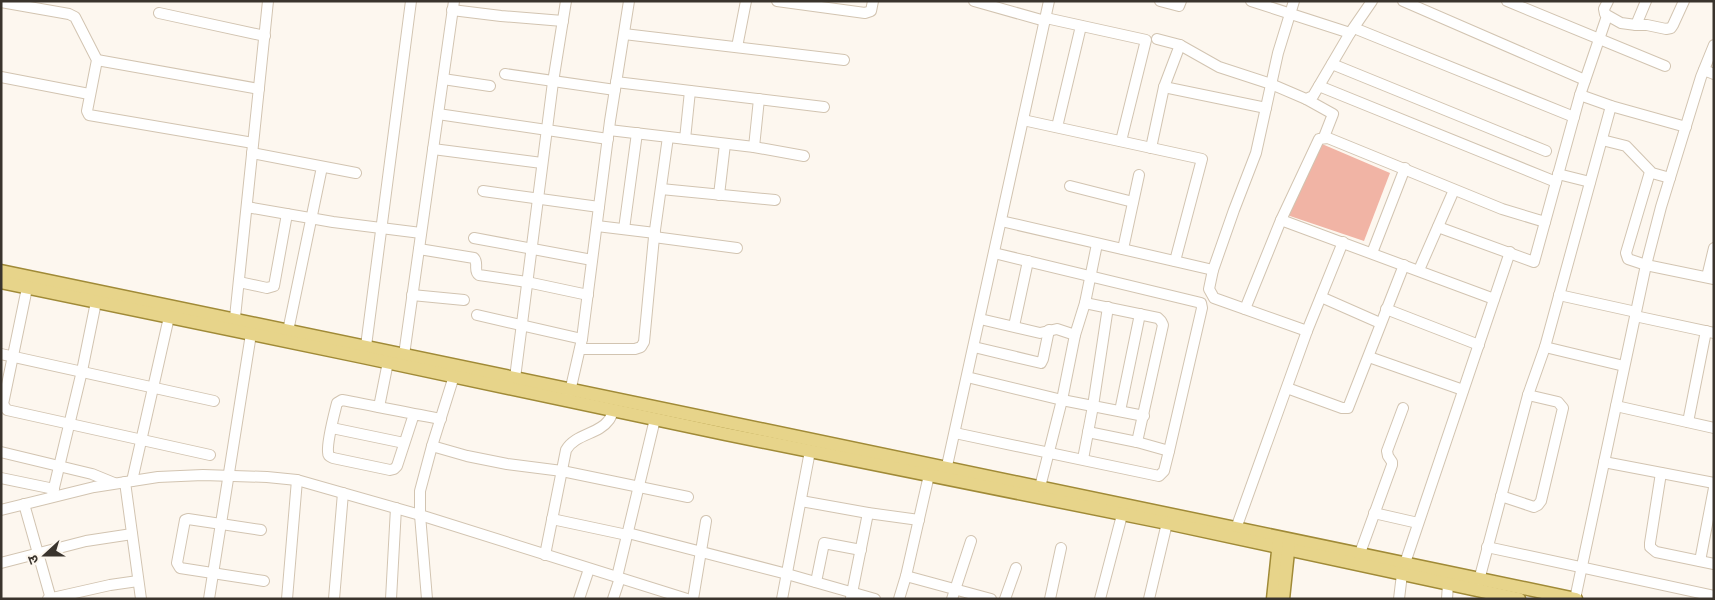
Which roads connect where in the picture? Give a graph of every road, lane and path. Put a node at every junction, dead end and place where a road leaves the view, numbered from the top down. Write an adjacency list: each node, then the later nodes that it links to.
1 (268, 1): 33 (street)
2 (411, 1): 109 (street)
3 (566, 1): 28 (street)
4 (629, 1): 32 (street)
5 (746, 1): 38 (street)
6 (777, 1): 21 (street)
7 (873, 1): 22 (street)
8 (1049, 1): 27 (street)
9 (1160, 1): 10 (street)
10 (1182, 1)
11 (1251, 1): 25 (street)
12 (1294, 1): 25 (street)
13 (1372, 1): 31 (street)
14 (1403, 1): 47 (street)
15 (1508, 1): 35 (street)
16 (1608, 1): 26 (street)
17 (1646, 1): 29 (street)
18 (1684, 1): 29 (street)
19 (1, 2): 39 (street)
20 (977, 2): 27 (street)
21 (798, 3): 22 (street)
22 (840, 5)
23 (453, 6): 28 (street); 46 (street)
24 (159, 13): 33 (street)
25 (1290, 14): 31 (street); 49 (street)
26 (1607, 16): 29 (street); 35 (street)
27 (1046, 20): 30 (street); 65 (street)
28 (562, 21): 48 (street)
29 (1636, 25)
30 (1081, 26): 66 (street); 75 (street)
31 (1352, 30): 41 (street); 64 (street)
32 (624, 34): 38 (street); 51 (street)
33 (265, 36): 54 (street)
34 (1157, 39): 36 (street)
35 (1598, 39): 42 (street); 47 (street)
36 (1180, 45): 49 (street); 53 (street)
37 (1714, 45): 43 (street)
38 (737, 47): 40 (street)
39 (97, 60): 54 (street); 56 (street)
40 (844, 60)
41 (1332, 64): 52 (street); 81 (street)
42 (1665, 66)
43 (1709, 72): 67 (street)
44 (505, 74): 48 (street)
45 (1, 77): 56 (street)
46 (443, 79): 50 (street); 63 (street)
47 (1585, 80): 57 (street)
48 (553, 82): 51 (street); 68 (street)
49 (1271, 84): 59 (street); 62 (street)
50 (490, 86)
51 (616, 86): 55 (street); 70 (street)
52 (1319, 86): 59 (street); 89 (street)
53 (1164, 87): 62 (street); 79 (street)
54 (259, 89): 78 (street)
55 (690, 91): 58 (street); 73 (street)
56 (89, 94): 78 (street)
57 (1580, 95): 61 (street); 64 (street)
58 (759, 99): 60 (street); 77 (street)
59 (1306, 99): 72 (street)
60 (824, 106)
61 (1611, 106): 67 (street); 74 (street)
62 (1266, 108): 129 (street)
63 (438, 114): 68 (street); 80 (street)
64 (1574, 118): 89 (street)
65 (1024, 120): 66 (street); 105 (street)
66 (1057, 127): 75 (street)
67 (1686, 127): 90 (street)
68 (547, 129): 70 (street); 83 (street)
69 (637, 133): 70 (street); 71 (street); 110 (street)
70 (609, 134): 101 (street)
71 (668, 137): 73 (street); 93 (street)
72 (1324, 137): 85 (street); 104 (street)
73 (685, 139): 76 (street)
74 (1602, 140): 87 (street); 91 (street)
75 (1121, 141): 79 (street)
76 (725, 144): 77 (street); 96 (street)
77 (754, 147): 82 (street)
78 (253, 148): 84 (street); 100 (street)
79 (1151, 148): 126 (street)
80 (433, 149): 83 (street); 111 (street)
81 (1546, 151)
82 (804, 156)
83 (542, 163): 97 (street)
84 (322, 168): 86 (street); 103 (street)
85 (1405, 168): 94 (street); 123 (street)
86 (356, 172)
87 (1650, 172): 90 (street); 128 (street)
88 (1139, 175): 99 (street)
89 (1557, 178): 91 (street); 106 (street)
90 (1670, 178): 128 (street)
91 (1590, 182): 139 (street)
92 (1070, 186): 99 (street)
93 (661, 189): 96 (street); 112 (street)
94 (1454, 190): 106 (street); 108 (street)
95 (483, 191): 97 (street)
96 (719, 195): 98 (street)
97 (538, 199): 101 (street); 119 (street)
98 (775, 200)
99 (1133, 202): 120 (street)
100 (246, 207): 102 (street); 135 (street)
101 (599, 207): 107 (street)
102 (287, 214): 103 (street); 135 (street)
103 (312, 218): 109 (street); 158 (street)
104 (1282, 220): 114 (street); 147 (street)
105 (1001, 221): 115 (street); 122 (street)
106 (1545, 222): 121 (street)
107 (597, 226): 110 (street); 124 (street)
108 (1438, 227): 121 (street); 130 (street)
109 (382, 229): 111 (street); 166 (street)
110 (624, 229): 112 (street)
111 (421, 234): 118 (street)
112 (654, 235): 116 (street); 164 (street)
113 (474, 238): 119 (street)
114 (1343, 242): 123 (street); 141 (street)
115 (1097, 244): 120 (street); 132 (street)
116 (738, 248)
117 (1714, 248): 133 (street)
118 (419, 249): 136 (street); 138 (street)
119 (531, 249): 124 (street); 136 (street)
120 (1123, 249): 126 (street)
121 (1510, 252): 142 (street)
122 (994, 253): 125 (street); 153 (street)
123 (1372, 253): 127 (street)
124 (592, 260): 140 (street)
125 (1028, 261): 132 (street); 157 (street)
126 (1175, 261): 129 (street)
127 (1404, 265): 130 (street); 148 (street)
128 (1646, 265): 133 (street); 150 (street)
129 (1213, 270): 147 (street)
130 (1420, 270): 142 (street)
131 (1, 271): 155 (main road)
132 (1090, 276): 145 (street); 208 (street)
133 (1711, 278)
134 (1, 282): 137 (main road)
135 (238, 282): 155 (street)
136 (527, 282): 140 (street); 156 (street)
137 (27, 288): 144 (main road); 171 (street)
138 (412, 295): 143 (street); 170 (street)
139 (1560, 295): 150 (street); 168 (street)
140 (588, 296): 164 (street)
141 (1321, 297): 154 (street); 160 (street)
142 (1494, 299): 165 (street)
143 (464, 300)
144 (96, 302): 152 (main road); 175 (street)
145 (1085, 303): 146 (street); 163 (street)
146 (1108, 307): 149 (street); 186 (street)
147 (1245, 309): 160 (street)
148 (1386, 309): 154 (street); 165 (street)
149 (1140, 314): 191 (street); 193 (street)
150 (1635, 314): 161 (street); 174 (street)
151 (477, 315): 156 (street)
152 (169, 317): 155 (main road); 179 (street)
153 (980, 319): 157 (street); 167 (street)
154 (1380, 323): 172 (street)
155 (234, 325): 158 (main road); 162 (main road)
156 (522, 325): 164 (street); 178 (street)
157 (1014, 326): 159 (street)
158 (288, 330): 166 (main road)
159 (1049, 330): 163 (street); 167 (street)
160 (1308, 332): 180 (street)
161 (1710, 332): 196 (street)
162 (251, 334): 173 (main road); 217 (street)
163 (1075, 335): 184 (street)
164 (581, 344): 182 (street)
165 (1479, 345): 181 (street)
166 (366, 346): 170 (main road)
167 (974, 346): 177 (street)
168 (1545, 347): 174 (street); 183 (street)
169 (1, 354): 171 (street)
170 (404, 355): 178 (main road)
171 (13, 356): 175 (street); 197 (street)
172 (1368, 357): 180 (street); 181 (street)
173 (388, 362): 176 (main road); 188 (street)
174 (1624, 366): 187 (street)
175 (82, 371): 179 (street); 197 (street)
176 (454, 376): 182 (main road); 194 (street)
177 (967, 376): 184 (street); 200 (street)
178 (515, 378): 182 (main road)
179 (153, 387): 185 (street); 202 (street)
180 (1287, 388): 245 (street)
181 (1463, 390): 243 (street)
182 (570, 395): 190 (main road); 215 (main road)
183 (1528, 396): 228 (street); 228 (street)
184 (1062, 400): 186 (street); 209 (street)
185 (214, 401)
186 (1093, 406): 191 (street); 201 (street)
187 (1616, 406): 196 (street); 212 (street)
188 (379, 407): 192 (street); 198 (street)
189 (1403, 408): 235 (street)
190 (613, 410): 195 (main road); 214 (street)
191 (1120, 411): 193 (street)
192 (414, 414): 194 (street); 204 (street)
193 (1144, 416): 203 (street)
194 (440, 419): 205 (street)
195 (655, 419): 206 (main road); 223 (street)
196 (1688, 422): 199 (street)
197 (69, 424): 202 (street); 213 (street)
198 (332, 428): 204 (street); 204 (street)
199 (1714, 428)
200 (955, 432): 209 (street); 215 (street)
201 (1088, 432): 203 (street); 211 (street)
202 (141, 440): 210 (street); 221 (street)
203 (1137, 442): 208 (street)
204 (404, 443)
205 (432, 446): 214 (street); 236 (street)
206 (810, 451): 218 (main road); 230 (street)
207 (1, 452): 213 (street)
208 (1169, 452): 211 (street)
209 (1048, 453): 211 (street); 224 (street)
210 (210, 455)
211 (1083, 459)
212 (1604, 462): 216 (street); 262 (street)
213 (59, 465): 221 (street); 226 (street)
214 (562, 470): 223 (street); 238 (street)
215 (946, 473): 218 (main road); 224 (main road); 237 (main road)
216 (1661, 474): 222 (street); 257 (street)
217 (228, 475): 220 (street); 221 (street); 242 (street)
218 (929, 475): 239 (street)
219 (1, 478): 226 (street)
220 (297, 480): 227 (street); 281 (street)
221 (124, 482): 226 (street); 246 (street)
222 (1714, 483)
223 (639, 487): 229 (street); 247 (street)
224 (1040, 487): 245 (main road)
225 (1714, 488): 257 (street)
226 (53, 493): 231 (street)
227 (343, 493): 232 (street); 282 (street)
228 (1501, 496): 250 (street)
229 (688, 497)
230 (801, 501): 234 (street); 265 (street)
231 (24, 504): 233 (street); 254 (street)
232 (396, 508): 236 (street); 283 (street)
233 (1, 510)
234 (868, 513): 239 (street); 252 (street)
235 (1374, 513): 243 (street); 255 (street)
236 (420, 515): 256 (street); 284 (street)
237 (1122, 515): 241 (main road); 294 (street)
238 (552, 519): 247 (street); 256 (street)
239 (919, 520): 266 (street)
240 (706, 521): 253 (street)
241 (1167, 523): 245 (main road); 295 (street)
242 (220, 524): 244 (street); 264 (street); 264 (street)
243 (1418, 524): 261 (street)
244 (261, 530)
245 (1234, 533): 249 (main road)
246 (132, 534): 254 (street); 268 (street)
247 (628, 534): 253 (street); 267 (street)
248 (971, 541): 274 (street)
249 (1284, 544): 255 (main road); 261 (main road); 296 (main road); 297 (main road)
250 (1487, 547): 262 (street); 272 (street)
251 (1061, 548): 293 (street)
252 (861, 550): 270 (street); 275 (street)
253 (701, 552): 265 (street); 287 (street)
254 (38, 553): 258 (street); 277 (street)
255 (1360, 553): 261 (main road)
256 (545, 555): 263 (street)
257 (1700, 561): 259 (street)
258 (1, 563)
259 (1714, 564)
260 (1016, 568): 292 (street)
261 (1404, 568): 271 (main road); 272 (main road); 298 (street)
262 (1581, 568): 276 (street); 301 (street)
263 (589, 569): 267 (street); 285 (street)
264 (213, 572): 269 (street); 280 (street)
265 (787, 574): 270 (street); 288 (street)
266 (906, 576): 274 (street); 290 (street)
267 (619, 578): 278 (street); 286 (street)
268 (138, 581): 273 (street); 279 (street)
269 (264, 581)
270 (816, 582): 275 (street)
271 (1448, 584): 272 (main road); 299 (street)
272 (1478, 584): 300 (main road); 301 (main road)
273 (84, 594): 277 (street)
274 (953, 594): 291 (street)
275 (852, 596): 289 (street)
276 (1714, 596)
277 (50, 598)
278 (681, 598)
279 (141, 599)
280 (208, 599)
281 (287, 599)
282 (334, 599)
283 (391, 599)
284 (427, 599)
285 (579, 599)
286 (613, 599)
287 (693, 599)
288 (782, 599)
289 (875, 599)
290 (899, 599)
291 (991, 599)
292 (1005, 599)
293 (1050, 599)
294 (1100, 599)
295 (1149, 599)
296 (1273, 599)
297 (1283, 599)
298 (1399, 599)
299 (1447, 599)
300 (1519, 599)
301 (1575, 599)

